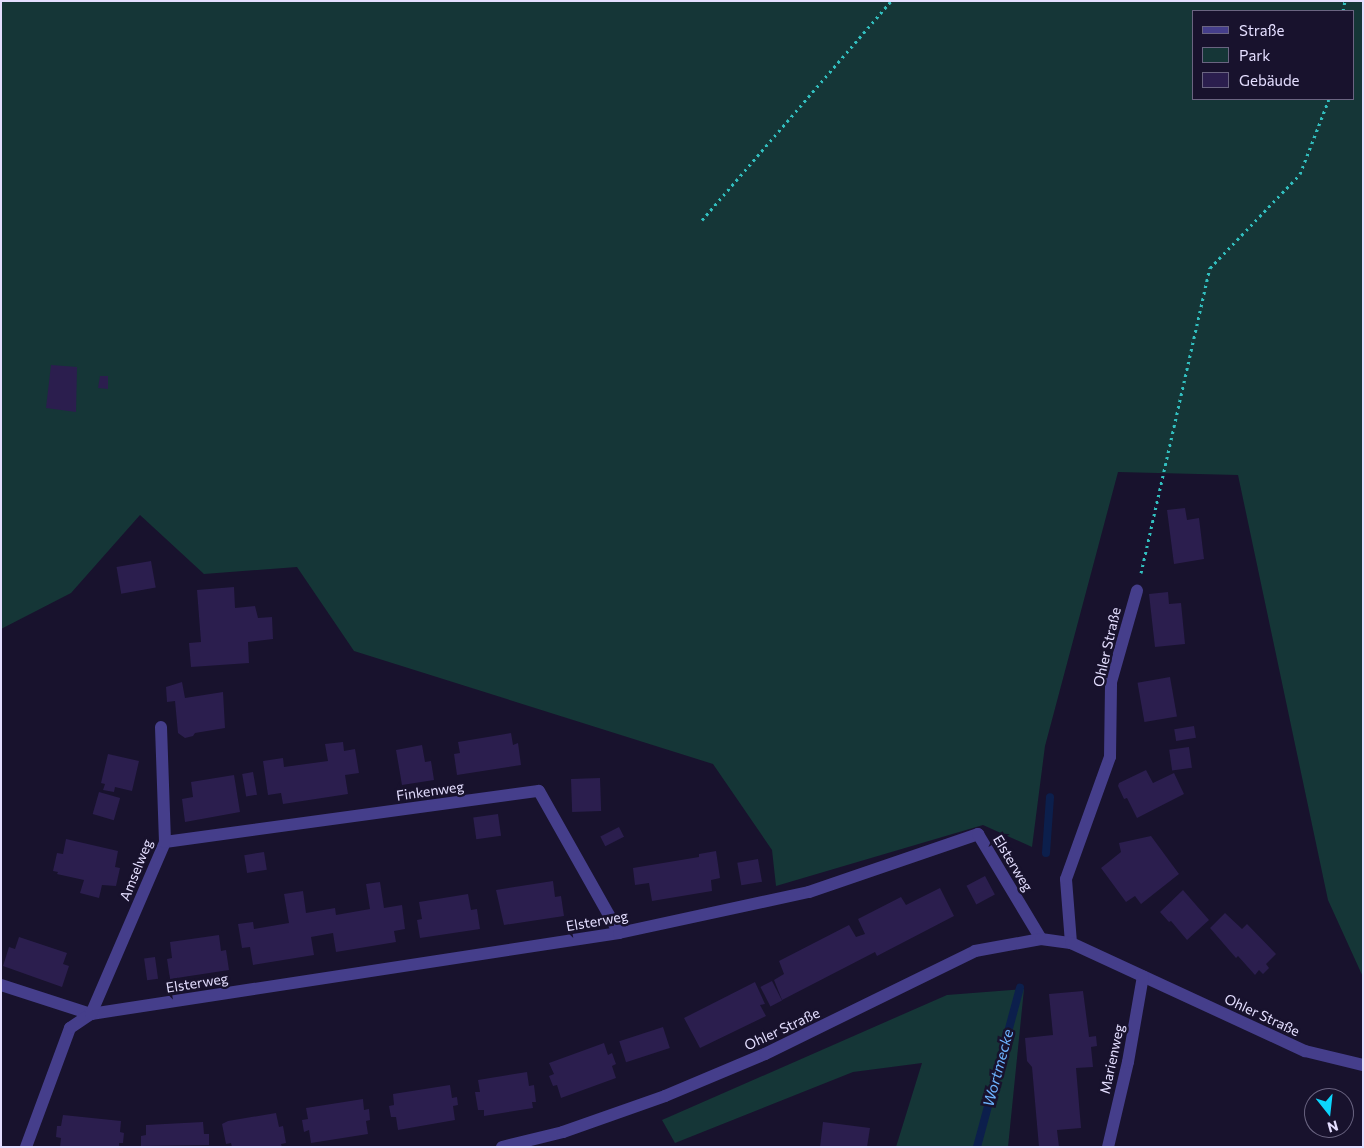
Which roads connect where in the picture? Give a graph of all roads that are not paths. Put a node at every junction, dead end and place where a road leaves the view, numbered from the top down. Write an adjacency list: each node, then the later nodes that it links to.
1 (1137, 591): 6 (street, Ohler Straße)
2 (161, 727): 3 (street, Amselweg)
3 (165, 842): 4 (street, Finkenweg); 9 (street, Amselweg)
4 (618, 933): 5 (street, Elsterweg); 9 (street, Elsterweg)
5 (1042, 939): 6 (street, Ohler Straße); 12 (street, Ohler Straße)
6 (1071, 943): 7 (street, Ohler Straße)
7 (1143, 976): 10 (street, Ohler Straße); 13 (street, Marienweg)
8 (1, 985): 9 (street)
9 (91, 1014): 11 (street)
10 (1363, 1065)
11 (26, 1147)
12 (502, 1147)
13 (1108, 1147)

